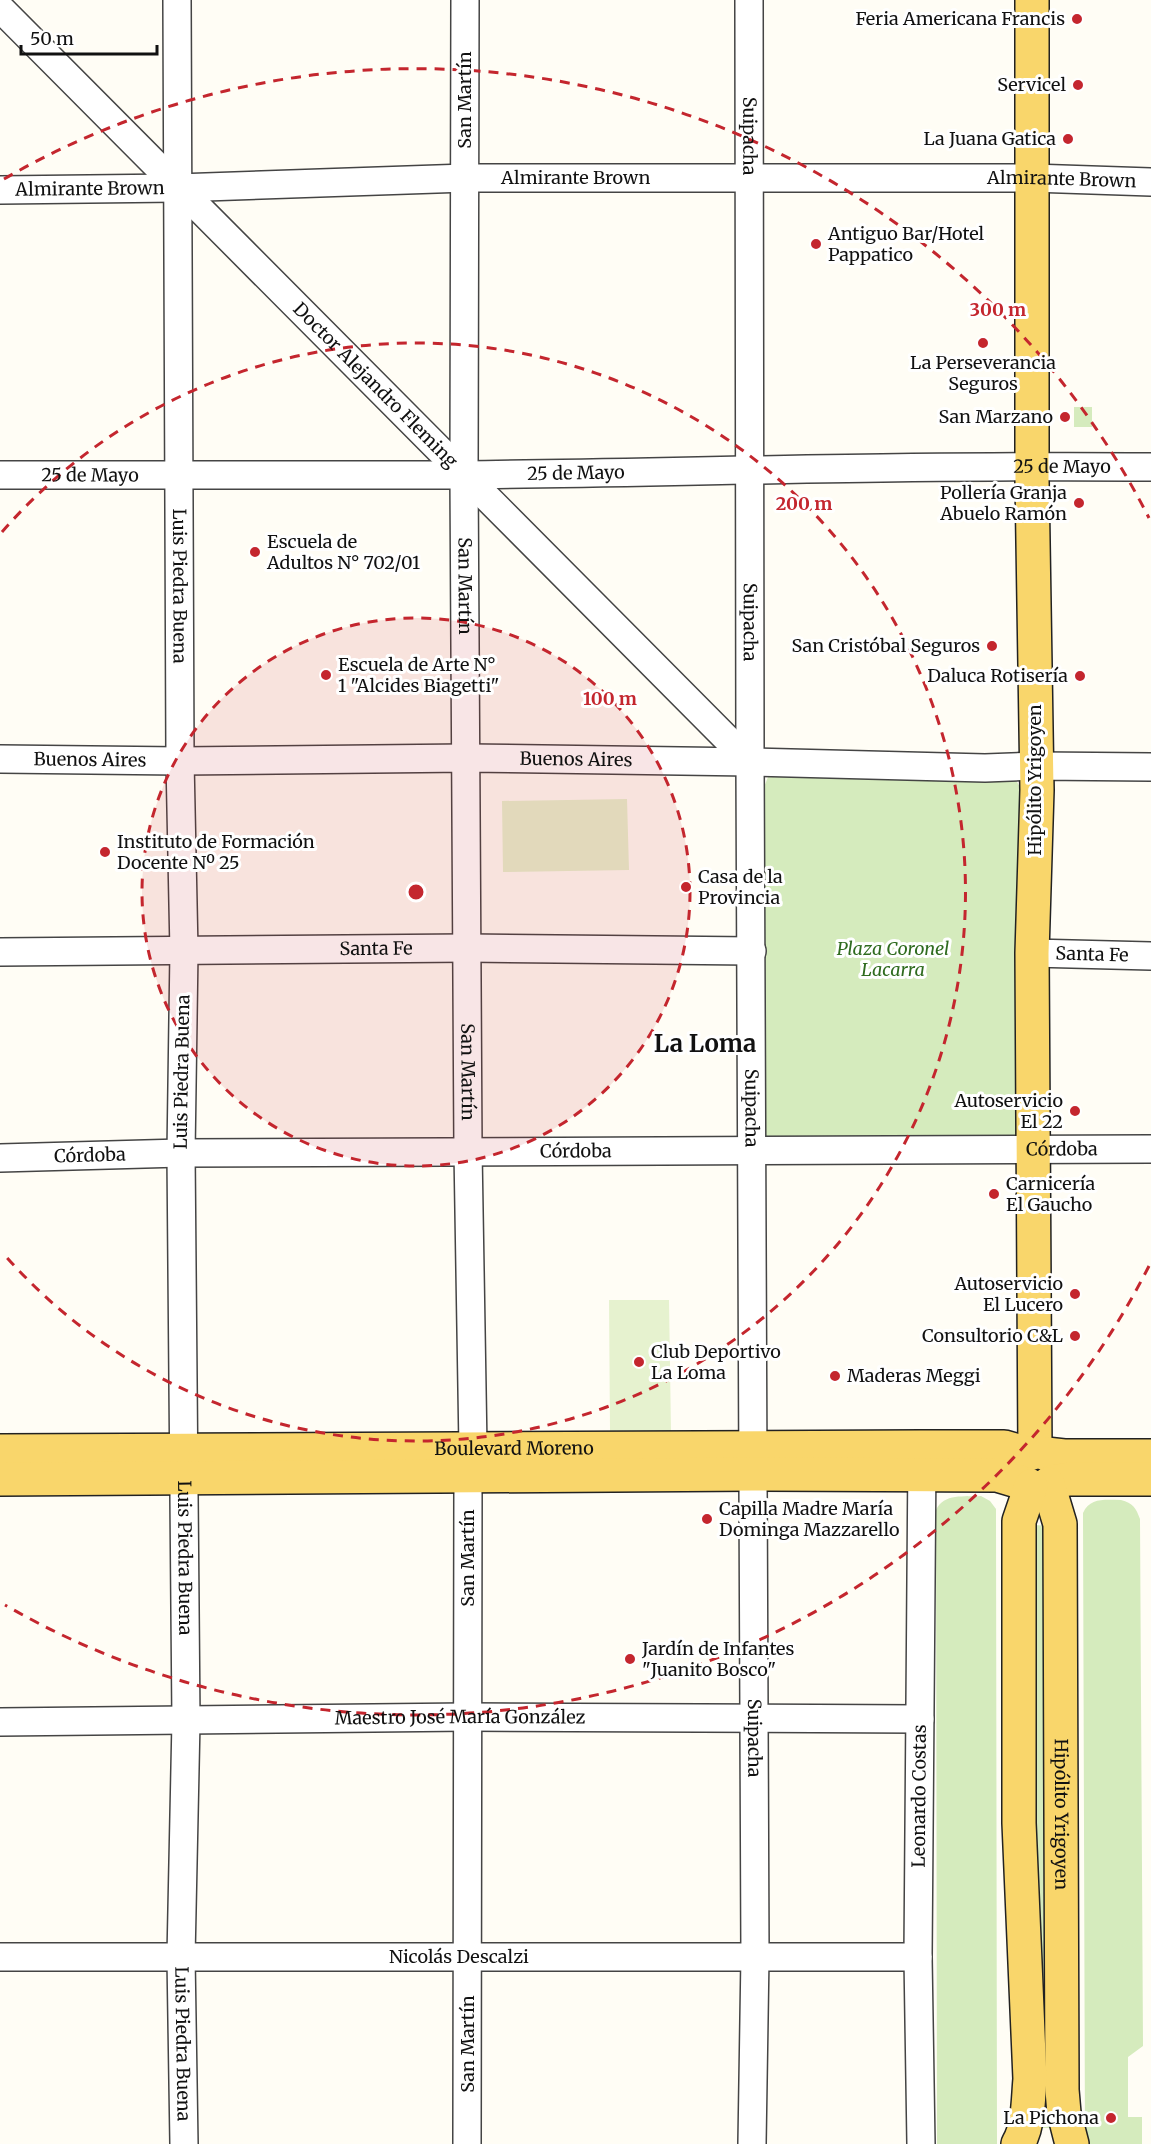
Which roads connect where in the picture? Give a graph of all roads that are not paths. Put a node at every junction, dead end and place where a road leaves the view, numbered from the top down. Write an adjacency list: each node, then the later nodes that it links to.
1 (177, 0): 10 (street, Luis Piedra Buena)
2 (465, 0): 6 (street, San Martín)
3 (749, 0): 7 (street, Suipacha)
4 (1032, 0): 8 (main road, Hipólito Yrigoyen)
5 (0, 8): 10 (street, Doctor Alejandro Fleming)
6 (465, 178): 7 (street, Almirante Brown); 10 (street, Almirante Brown); 16 (street, San Martín)
7 (750, 178): 8 (street, Almirante Brown); 14 (street, Suipacha)
8 (1032, 178): 9 (street, Almirante Brown); 12 (main road, Hipólito Yrigoyen)
9 (1151, 182)
10 (177, 188): 11 (street, Almirante Brown); 16 (street, Doctor Alejandro Fleming); 17 (street, Luis Piedra Buena)
11 (0, 190)
12 (1032, 466): 13 (street, 25 de Mayo); 14 (street, 25 de Mayo); 22 (main road, Hipólito Yrigoyen)
13 (1151, 467)
14 (749, 469): 16 (street, 25 de Mayo); 21 (street, Suipacha)
15 (0, 475): 17 (street, 25 de Mayo)
16 (464, 475): 17 (street, 25 de Mayo); 18 (street, San Martín); 21 (street, Doctor Alejandro Fleming)
17 (180, 476): 20 (street, Luis Piedra Buena)
18 (467, 758): 20 (street, Buenos Aires); 21 (street, Buenos Aires); 24 (street, San Martín)
19 (0, 759): 20 (street, Buenos Aires)
20 (180, 761): 25 (street, Luis Piedra Buena)
21 (750, 762): 22 (street, Buenos Aires); 26 (street, Suipacha)
22 (1037, 766): 23 (street, Buenos Aires); 28 (main road, Hipólito Yrigoyen)
23 (1151, 767)
24 (468, 948): 25 (street, Santa Fe); 26 (street, Santa Fe); 33 (street, San Martín)
25 (184, 951): 27 (street, Santa Fe); 34 (street, Luis Piedra Buena)
26 (752, 951): 32 (street, Suipacha)
27 (0, 952)
28 (1032, 953): 29 (street, Santa Fe); 30 (main road, Hipólito Yrigoyen)
29 (1151, 956)
30 (1032, 1148): 31 (street, Córdoba); 32 (street, Córdoba); 42 (main road, Hipólito Yrigoyen)
31 (1151, 1149)
32 (752, 1150): 33 (street, Córdoba); 38 (street, Suipacha)
33 (468, 1151): 34 (street, Córdoba); 40 (street, San Martín)
34 (181, 1153): 35 (street, Córdoba); 41 (street, Luis Piedra Buena)
35 (0, 1158)
36 (0, 1451): 41 (main road, Boulevard Moreno)
37 (1151, 1455): 42 (main road, Boulevard Moreno)
38 (754, 1460): 39 (main road, Boulevard Moreno); 40 (main road, Boulevard Moreno); 46 (street, Suipacha)
39 (922, 1461): 42 (main road, Boulevard Moreno); 47 (street, Leonardo Costas)
40 (470, 1462): 41 (main road, Boulevard Moreno); 45 (street, San Martín)
41 (183, 1465): 43 (main road, Boulevard Moreno); 48 (street, Luis Piedra Buena)
42 (1038, 1471): 44 (main road, Boulevard Moreno); 59 (main road, Hipólito Yrigoyen); 62 (main road, Hipólito Yrigoyen)
43 (0, 1479)
44 (1151, 1479)
45 (468, 1717): 46 (street, Maestro José María González); 48 (street, Maestro José María González); 53 (street, San Martín)
46 (753, 1719): 47 (street, Maestro José María González); 50 (street, Suipacha)
47 (920, 1719): 54 (street, Leonardo Costas)
48 (186, 1720): 49 (street, Maestro José María González); 52 (street, Luis Piedra Buena)
49 (0, 1722)
50 (755, 1956): 53 (street, Nicolás Descalzi); 54 (street, Nicolás Descalzi); 57 (street, Suipacha)
51 (0, 1957): 52 (street, Nicolás Descalzi)
52 (181, 1957): 53 (street, Nicolás Descalzi); 55 (street, Luis Piedra Buena)
53 (469, 1957): 56 (street, San Martín)
54 (918, 1958): 58 (street, Leonardo Costas)
55 (184, 2144)
56 (467, 2144)
57 (752, 2144)
58 (921, 2144)
59 (1018, 2144)
60 (1024, 2144): 61 (main road)
61 (1062, 2144)
62 (1072, 2144)

